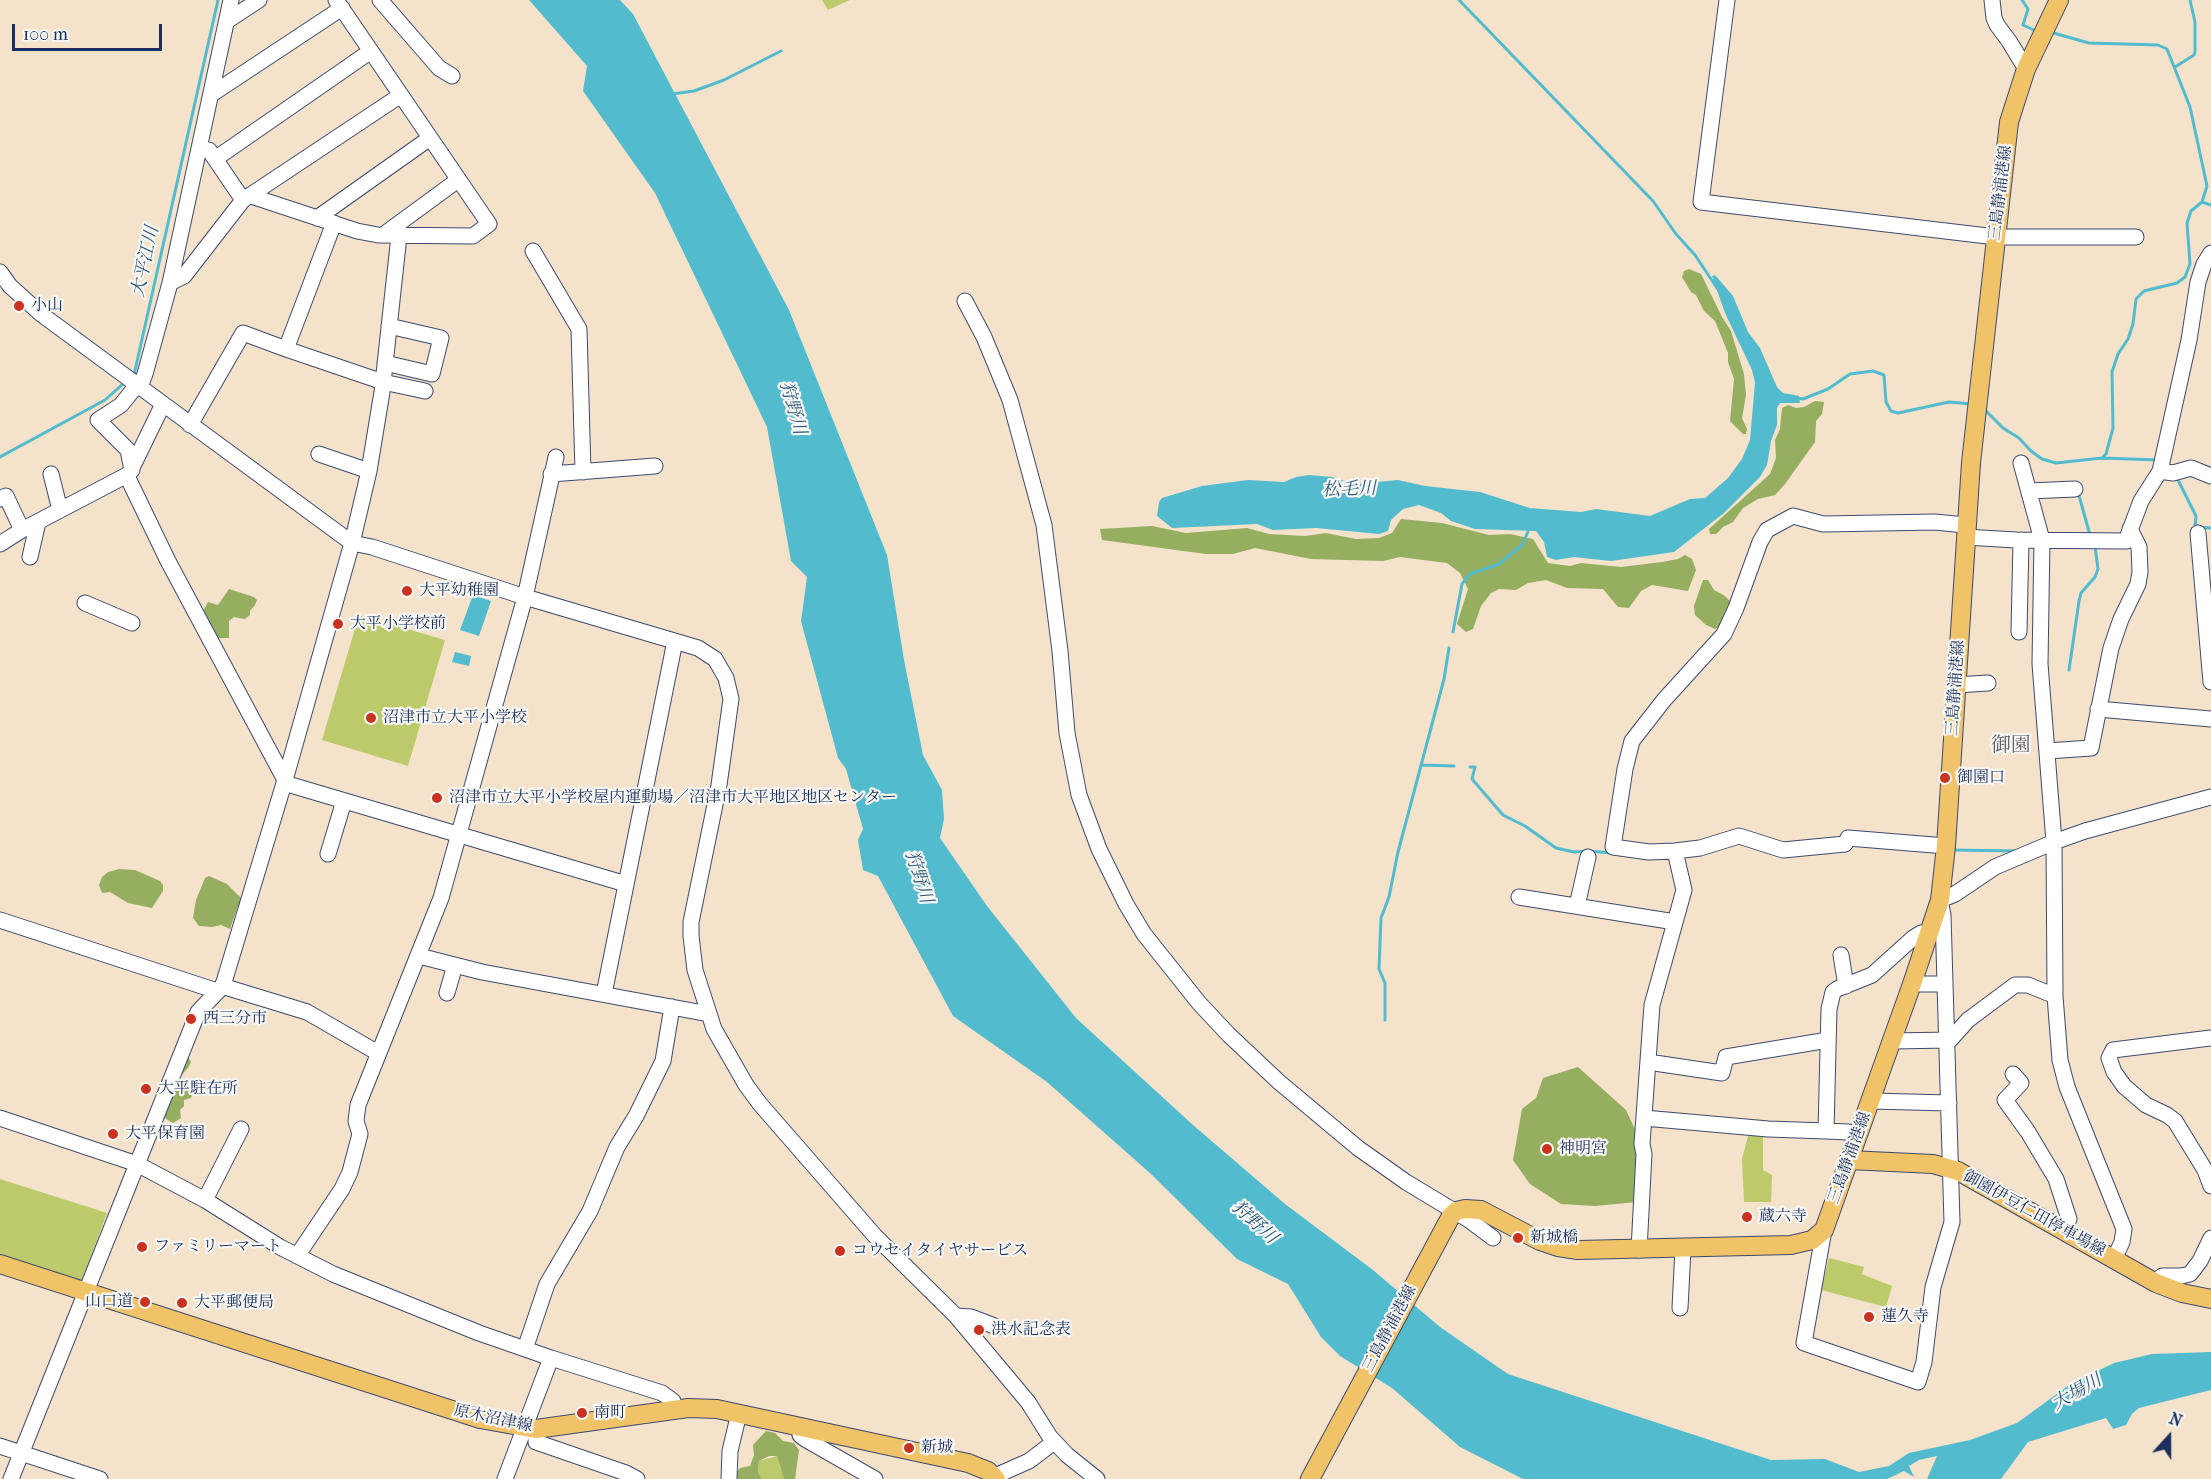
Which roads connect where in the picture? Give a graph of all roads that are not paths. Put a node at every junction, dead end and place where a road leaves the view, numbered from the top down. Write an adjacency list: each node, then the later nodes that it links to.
1 (231, 0): 8 (street)
2 (259, 0): 8 (street)
3 (380, 0): 11 (street)
4 (1727, 0): 22 (street)
5 (1992, 0): 10 (street)
6 (2059, 0): 10 (main road, 三島静浦港線)
7 (339, 4): 9 (street); 12 (street)
8 (227, 21): 12 (street)
9 (371, 51): 13 (street); 16 (street)
10 (2026, 69): 22 (main road, 三島静浦港線)
11 (452, 76)
12 (212, 94): 15 (street)
13 (400, 95): 14 (street); 18 (street)
14 (430, 138): 17 (street); 19 (street)
15 (202, 140): 16 (street); 27 (street)
16 (215, 159): 18 (street)
17 (458, 180): 21 (street); 21 (street)
18 (247, 198): 19 (street); 27 (street)
19 (317, 218): 20 (street)
20 (334, 223): 21 (street); 31 (street)
21 (391, 236): 30 (street)
22 (1996, 237): 23 (street); 56 (main road, 三島静浦港線)
23 (2136, 237)
24 (533, 251): 44 (street)
25 (2211, 253): 43 (street)
26 (0, 272): 28 (street)
27 (170, 283): 33 (street)
28 (5, 289): 33 (street)
29 (965, 301): 121 (street)
30 (389, 326): 32 (street); 32 (street)
31 (286, 349): 34 (street); 37 (street)
32 (385, 363): 34 (street)
33 (133, 382): 36 (street); 45 (street)
34 (383, 382): 35 (street); 42 (street)
35 (425, 391)
36 (163, 404): 37 (street); 45 (street)
37 (190, 424): 60 (street)
38 (320, 454): 42 (street)
39 (556, 457): 47 (street)
40 (2021, 463): 50 (street)
41 (655, 466): 44 (street)
42 (369, 471): 60 (street)
43 (2160, 471): 48 (street); 54 (street)
44 (583, 472): 47 (street)
45 (129, 473): 52 (street); 74 (street)
46 (51, 474): 52 (street)
47 (551, 474): 63 (street)
48 (2211, 476)
49 (2075, 489): 50 (street)
50 (2029, 491): 59 (street)
51 (0, 499): 55 (street)
52 (60, 510): 53 (street)
53 (38, 522): 55 (street); 62 (street)
54 (2130, 529): 59 (street); 71 (street)
55 (22, 530): 61 (street)
56 (1965, 531): 58 (street); 70 (main road, 三島静浦港線); 80 (street)
57 (2198, 533): 68 (street)
58 (2021, 540): 59 (street); 66 (street)
59 (2042, 540): 73 (street)
60 (352, 543): 63 (street); 74 (street)
61 (0, 544)
62 (30, 557)
63 (525, 597): 67 (street); 77 (street)
64 (85, 603): 65 (street)
65 (132, 623)
66 (2019, 632)
67 (675, 640): 83 (street); 101 (street)
68 (2211, 682)
69 (1988, 683): 70 (street)
70 (1956, 685): 79 (main road, 三島静浦港線)
71 (2098, 709): 72 (street); 73 (street)
72 (2211, 719)
73 (2047, 751): 78 (street)
74 (285, 782): 76 (street); 96 (street)
75 (2211, 797): 78 (street)
76 (344, 801): 77 (street); 81 (street)
77 (460, 836): 83 (street); 91 (street)
78 (2054, 842): 85 (street); 99 (street)
79 (1946, 846): 80 (street); 85 (main road, 三島静浦港線)
80 (1675, 851): 88 (street)
81 (328, 854)
82 (1588, 857): 86 (street)
83 (626, 884): 98 (street)
84 (1519, 897): 86 (street)
85 (1940, 900): 89 (main road, 三島静浦港線); 94 (street)
86 (1577, 906): 88 (street)
87 (0, 920): 96 (street)
88 (1675, 922): 107 (street)
89 (1930, 933): 93 (main road, 三島静浦港線); 95 (street)
90 (1841, 955): 95 (street)
91 (419, 956): 92 (street); 106 (street)
92 (455, 965): 97 (street); 98 (street)
93 (1912, 984): 94 (street); 104 (main road, 三島静浦港線)
94 (1945, 984): 105 (street)
95 (1846, 986): 103 (street)
96 (219, 989): 106 (street); 117 (street)
97 (447, 993)
98 (604, 994): 100 (street)
99 (2055, 996): 105 (street); 129 (street)
100 (672, 1007): 101 (street); 137 (street)
101 (709, 1014): 135 (street)
102 (2211, 1038): 119 (street)
103 (1828, 1040): 107 (street); 114 (street)
104 (1892, 1041): 105 (street); 109 (main road, 三島静浦港線)
105 (1947, 1041): 110 (street)
106 (378, 1053): 128 (street)
107 (1648, 1062): 112 (street)
108 (2013, 1074): 123 (street)
109 (1871, 1101): 110 (street); 115 (main road, 三島静浦港線)
110 (1949, 1103): 118 (street)
111 (0, 1118): 117 (street)
112 (1644, 1118): 114 (street); 127 (street)
113 (241, 1129): 120 (street)
114 (1826, 1131): 115 (street)
115 (1858, 1135): 116 (main road, 三島静浦港線)
116 (1849, 1160): 118 (main road, 御園伊豆仁田停車場線); 122 (main road, 三島静浦港線)
117 (137, 1164): 120 (street); 132 (street)
118 (1950, 1168): 122 (street); 123 (main road, 御園伊豆仁田停車場線)
119 (2211, 1186)
120 (205, 1200): 128 (street)
121 (1453, 1214): 124 (street); 127 (main road); 154 (main road, 三島静浦港線)
122 (1824, 1230): 126 (main road)
123 (2064, 1232): 129 (main road, 御園伊豆仁田停車場線)
124 (1493, 1238)
125 (2211, 1238): 131 (street)
126 (1683, 1249): 127 (main road); 134 (street)
127 (1639, 1250)
128 (297, 1256): 137 (street)
129 (2114, 1259): 131 (main road, 御園伊豆仁田停車場線)
130 (0, 1264): 132 (main road, 原木沼津線)
131 (2156, 1283): 133 (main road, 御園伊豆仁田停車場線)
132 (86, 1292): 142 (main road, 原木沼津線); 145 (street)
133 (2211, 1299)
134 (1680, 1308)
135 (956, 1316): 136 (street); 143 (street)
136 (998, 1327)
137 (525, 1349): 138 (street)
138 (551, 1358): 139 (street); 142 (street)
139 (674, 1410): 140 (main road, 原木沼津線); 142 (main road, 原木沼津線)
140 (739, 1413): 141 (main road, 原木沼津線); 151 (street)
141 (800, 1428): 146 (main road, 原木沼津線); 152 (street)
142 (530, 1429): 149 (street); 150 (street)
143 (1054, 1442): 146 (street); 153 (street)
144 (0, 1446): 145 (street)
145 (21, 1453): 147 (street); 148 (street)
146 (996, 1478)
147 (11, 1479)
148 (100, 1479)
149 (505, 1479)
150 (637, 1479)
151 (729, 1479)
152 (876, 1479)
153 (1097, 1479)
154 (1310, 1479)

